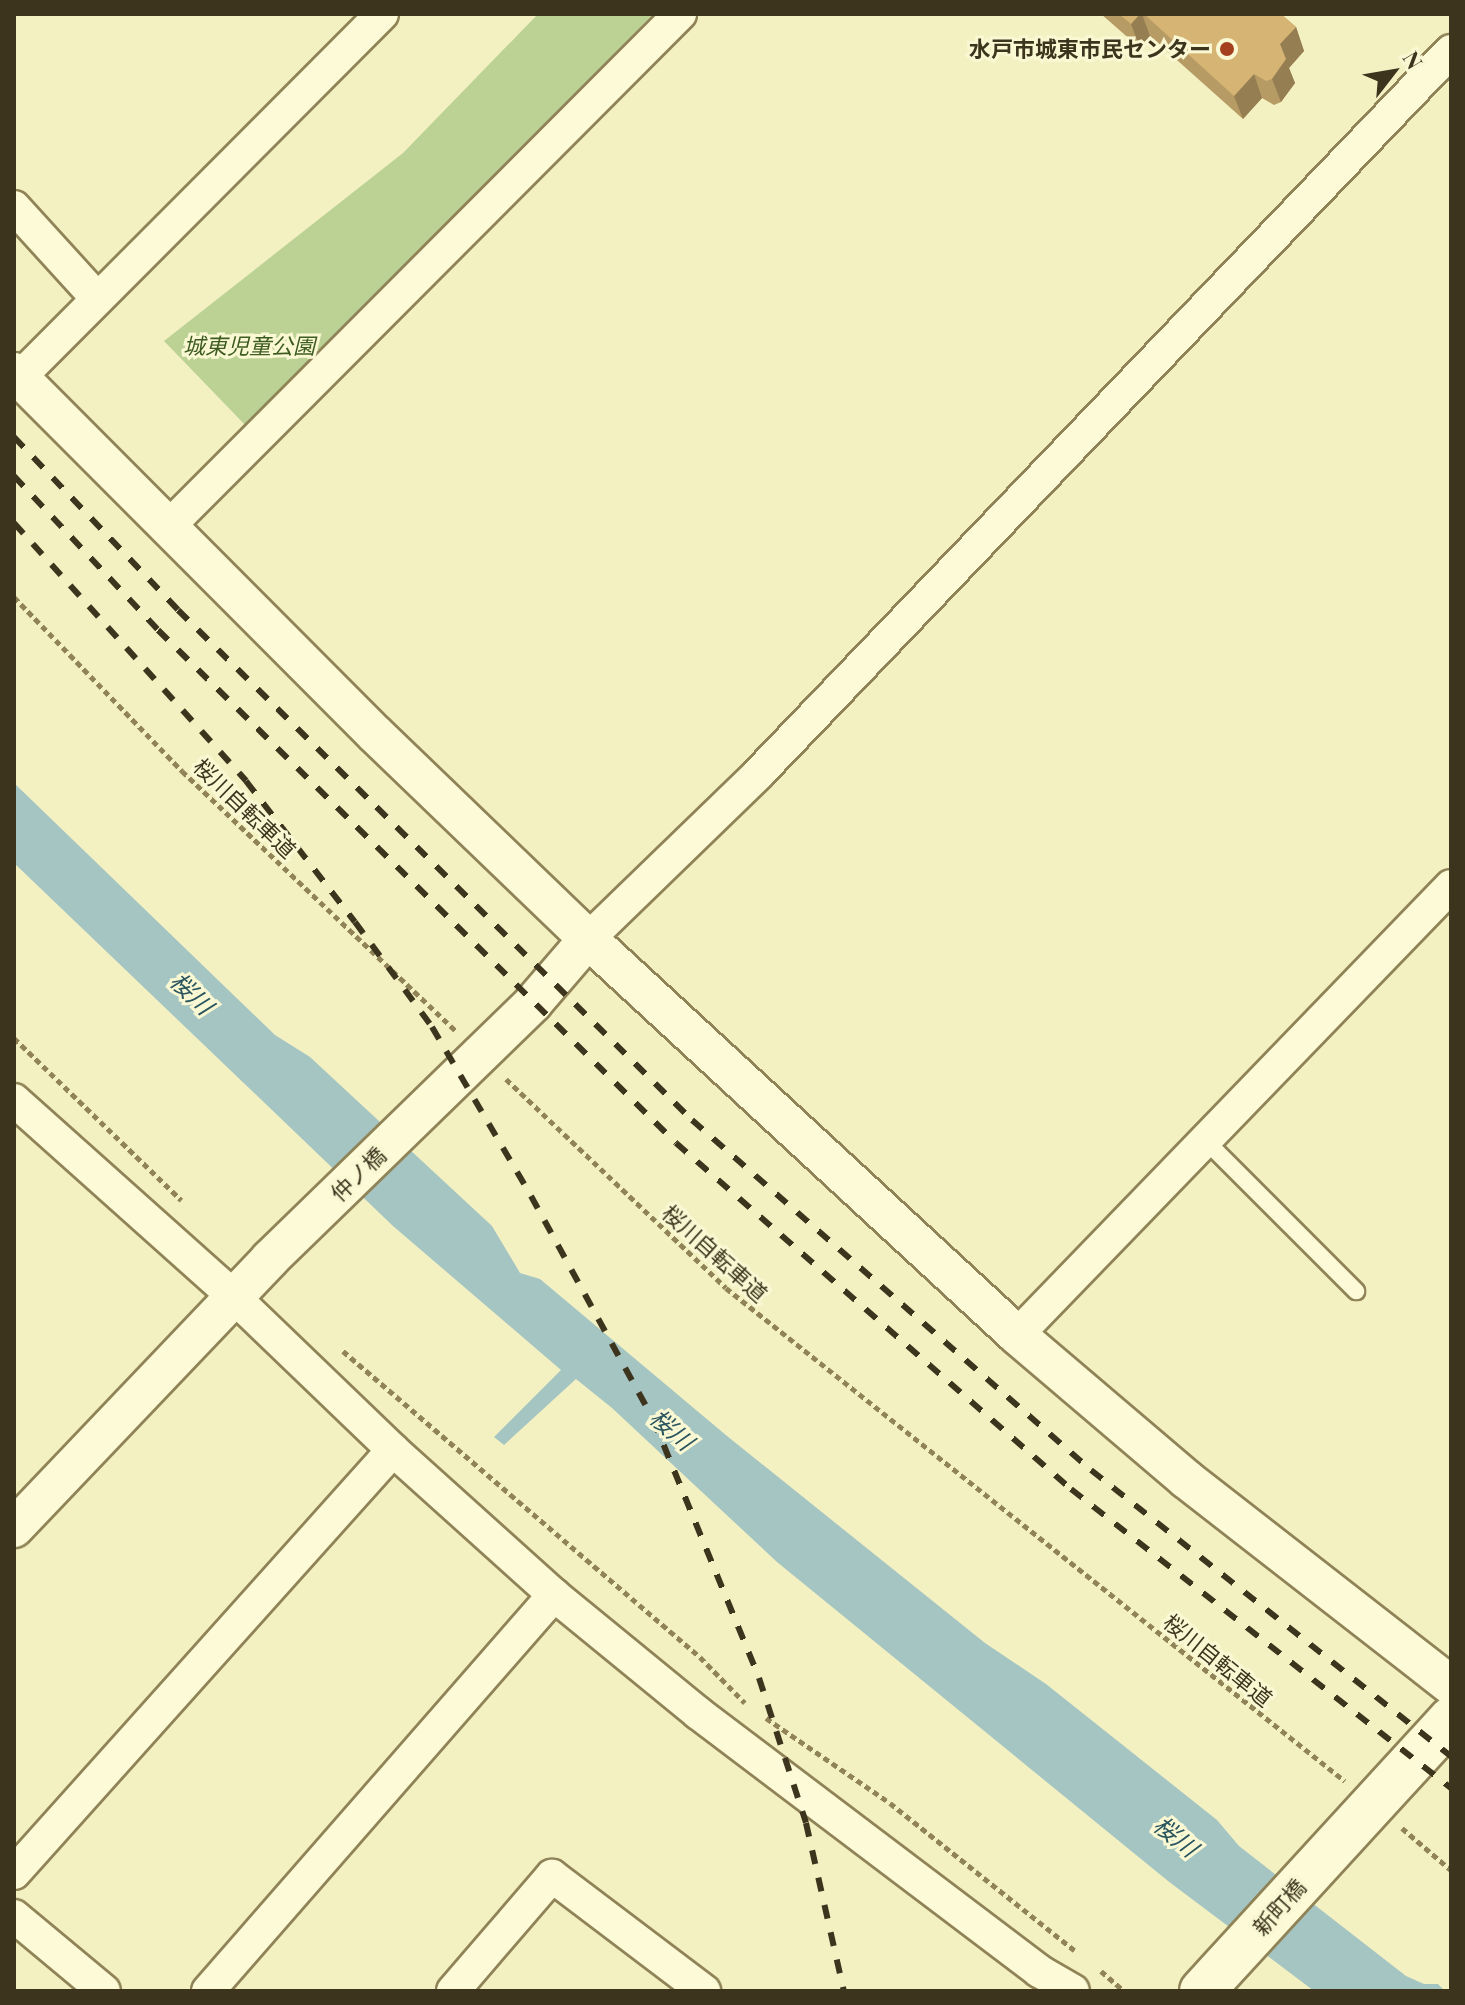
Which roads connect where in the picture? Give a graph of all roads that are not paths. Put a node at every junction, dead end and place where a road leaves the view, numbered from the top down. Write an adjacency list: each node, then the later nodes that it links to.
1 (382, 14): 5 (street)
2 (680, 14): 7 (street)
3 (1451, 51): 9 (street)
4 (14, 207): 5 (street)
5 (96, 297): 6 (street)
6 (16, 375): 7 (street)
7 (168, 527): 9 (street)
8 (1451, 886): 11 (street)
9 (588, 939): 13 (street, 仲ノ橋); 14 (street)
10 (14, 1100): 13 (street)
11 (1205, 1140): 12 (lane); 14 (street)
12 (1356, 1291)
13 (234, 1297): 15 (street); 16 (street, 仲ノ橋)
14 (1017, 1335): 18 (street)
15 (393, 1450): 17 (street); 20 (street)
16 (14, 1528)
17 (554, 1595): 23 (street); 26 (street)
18 (1451, 1685)
19 (1451, 1719): 27 (main road, 新町橋)
20 (14, 1873)
21 (14, 1916): 22 (street)
22 (104, 1991)
23 (208, 1991)
24 (453, 1991): 25 (street)
25 (704, 1991)
26 (1073, 1991)
27 (1202, 1991)

